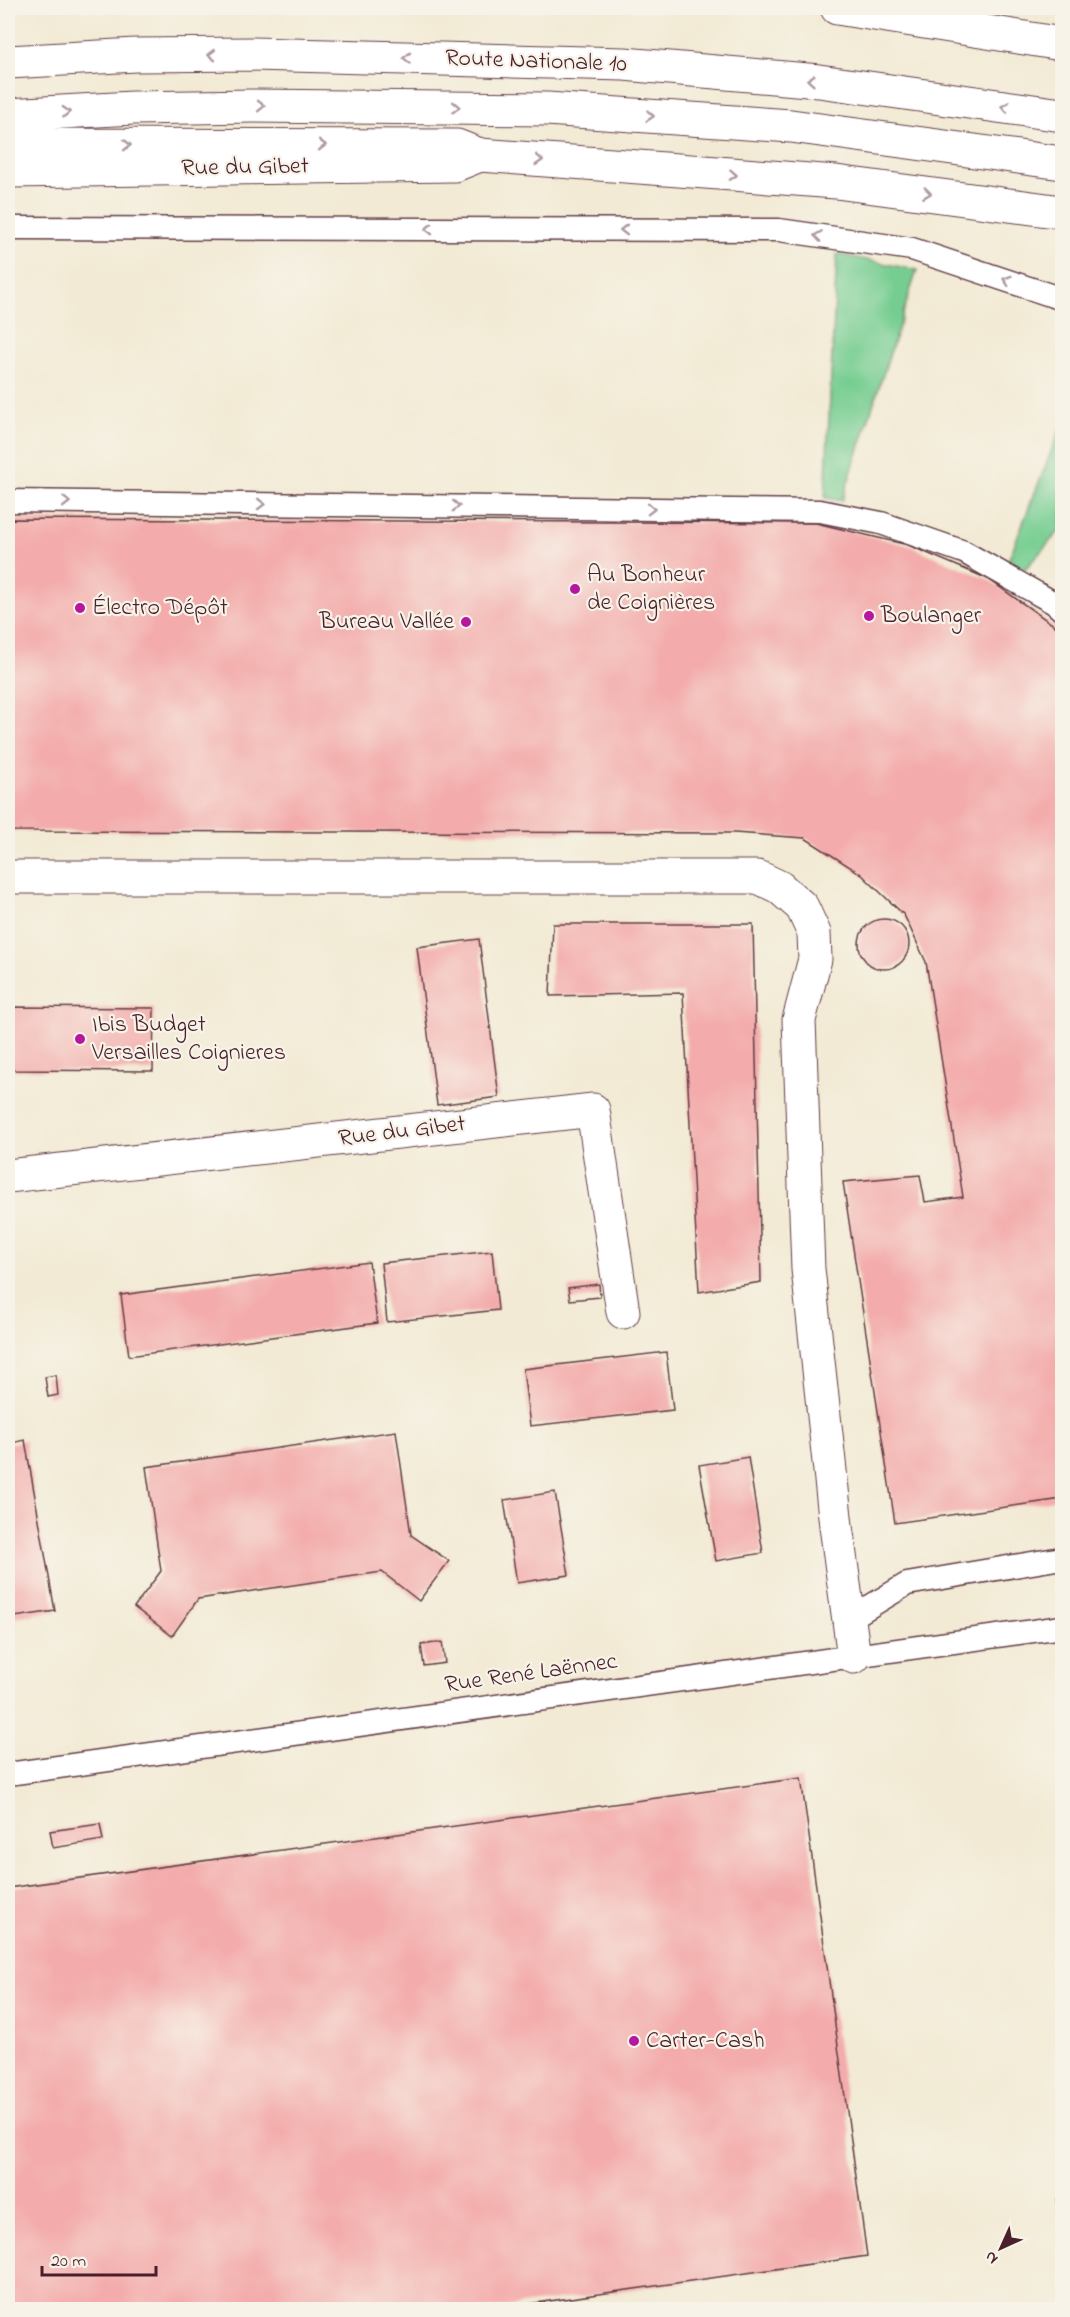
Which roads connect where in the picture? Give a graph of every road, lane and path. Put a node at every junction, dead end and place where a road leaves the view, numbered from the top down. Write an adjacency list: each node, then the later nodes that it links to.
1 (837, 8): 2 (street)
2 (1062, 44)
3 (8, 62): 5 (street, Route Nationale 10, one-way to 3)
4 (8, 115): 8 (street, one-way to 8)
5 (1062, 115)
6 (8, 135): 7 (street, one-way to 7)
7 (480, 155): 9 (street, Rue du Gibet); 10 (street, one-way to 10)
8 (1062, 163)
9 (8, 171)
10 (1062, 212)
11 (8, 228): 12 (lane, one-way to 11)
12 (1062, 299)
13 (8, 501): 14 (lane, one-way to 14)
14 (1062, 610)
15 (8, 877): 19 (street)
16 (8, 1176): 17 (street, Rue du Gibet)
17 (623, 1312)
18 (1062, 1558): 19 (lane)
19 (849, 1619): 21 (street)
20 (1062, 1627): 21 (lane, Rue René Laënnec)
21 (854, 1657): 22 (lane, Rue René Laënnec)
22 (8, 1774)

